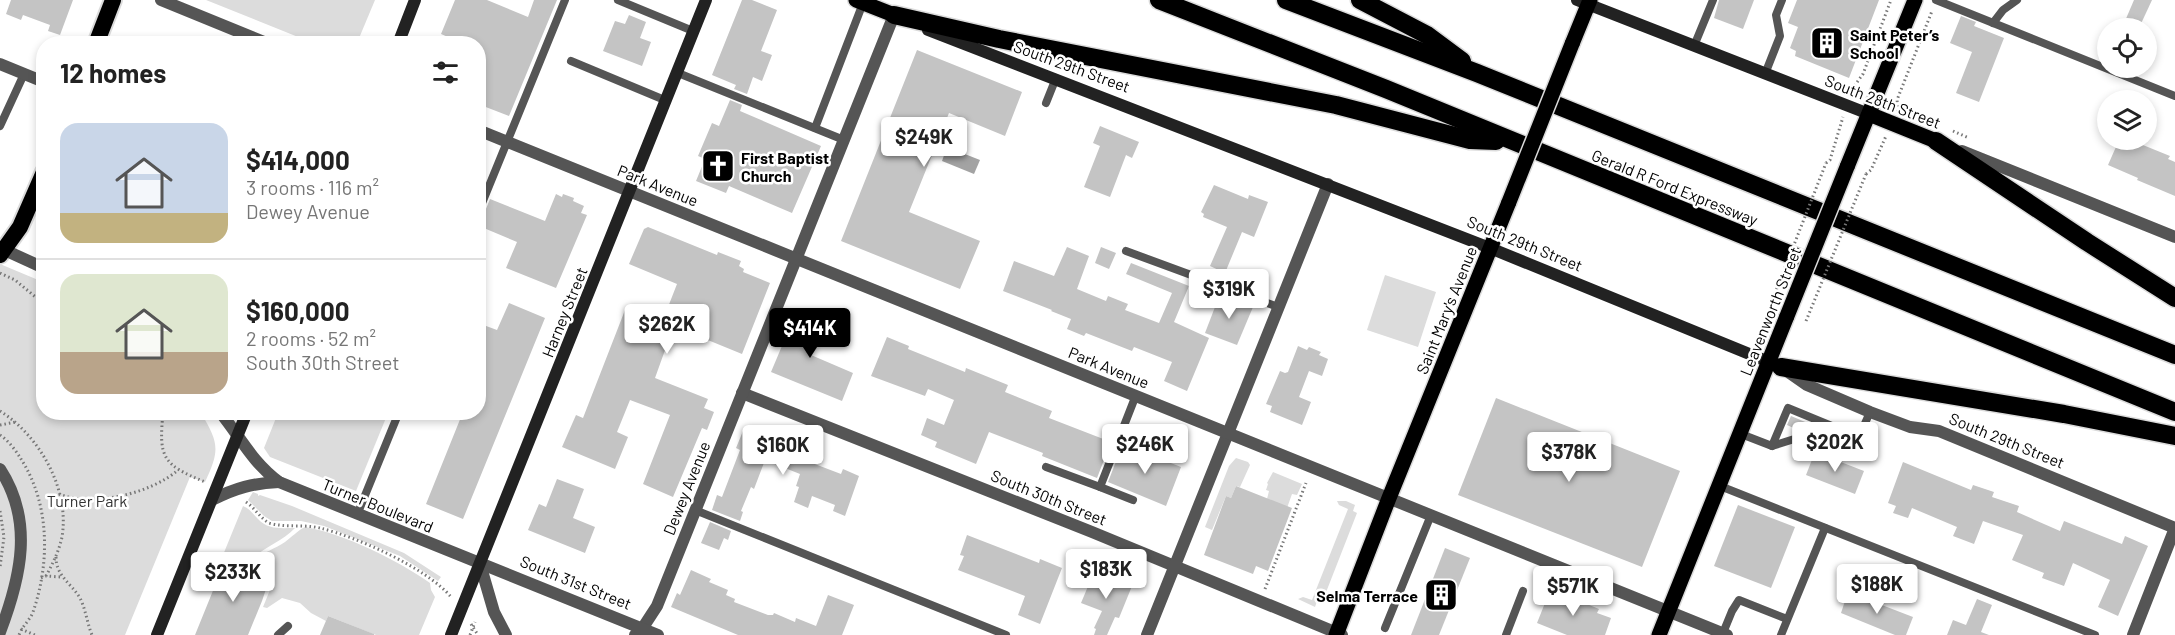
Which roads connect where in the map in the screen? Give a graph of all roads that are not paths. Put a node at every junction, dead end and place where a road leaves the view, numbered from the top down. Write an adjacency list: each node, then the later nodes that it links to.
1 (113, 0): 20 (highway)
2 (161, 0): 21 (street)
3 (415, 0): 22 (main road)
4 (565, 0): 44 (lane)
5 (618, 0): 19 (lane)
6 (706, 0): 19 (main road, Harney Street)
7 (1159, 0): 42 (highway, Gerald R Ford Expressway)
8 (1286, 0): 26 (highway, Gerald R Ford Expressway)
9 (1360, 0): 26 (highway)
10 (1713, 0): 23 (lane)
11 (1782, 0): 29 (lane)
12 (1916, 0): 37 (main road, Leavenworth Street)
13 (1936, 0): 18 (lane)
14 (2017, 0): 18 (lane)
15 (860, 1): 17 (main road, South 29th Street); 39 (lane)
16 (1585, 1): 23 (main road, South 28th Street); 50 (main road, Saint Mary's Avenue, bridge)
17 (894, 15): 30 (main road, South 29th Street); 41 (street, Dewey Avenue); 42 (highway)
18 (1993, 23): 32 (lane)
19 (693, 31): 28 (main road, Harney Street)
20 (99, 36)
21 (249, 36)
22 (401, 36)
23 (1694, 46): 29 (main road, South 28th Street)
24 (571, 61): 33 (lane)
25 (0, 64): 27 (street)
26 (1477, 73): 57 (highway, Gerald R Ford Expressway)
27 (24, 74): 31 (street); 36 (lane)
28 (678, 74): 33 (main road, Harney Street); 39 (lane)
29 (1765, 74): 37 (main road, South 28th Street)
30 (1056, 78): 34 (lane); 45 (main road, South 29th Street)
31 (36, 79)
32 (2175, 96)
33 (667, 101): 46 (main road, Harney Street)
34 (1046, 103)
35 (0, 104): 36 (lane)
36 (10, 104): 38 (lane)
37 (1869, 114): 43 (main road, South 28th Street); 58 (main road, Leavenworth Street, bridge)
38 (0, 126)
39 (815, 128): 41 (lane)
40 (486, 133): 44 (street, Park Avenue)
41 (844, 140): 53 (street, Dewey Avenue)
42 (1509, 141): 62 (highway, Gerald R Ford Expressway)
43 (1936, 141): 49 (street, South 28th Street); 55 (highway)
44 (507, 142): 46 (street, Park Avenue); 48 (lane)
45 (1328, 184): 50 (main road, South 29th Street); 56 (street)
46 (630, 191): 53 (street, Park Avenue); 85 (main road, Harney Street)
47 (36, 192): 51 (highway)
48 (486, 193)
49 (2175, 237)
50 (1490, 248): 58 (main road, South 29th Street); 77 (main road, Saint Mary's Avenue)
51 (2, 251): 54 (street)
52 (1126, 251): 56 (lane)
53 (796, 258): 59 (street, Dewey Avenue); 60 (street, Park Avenue)
54 (36, 265)
55 (2175, 297)
56 (1278, 307): 67 (street)
57 (2175, 355)
58 (1775, 364): 61 (street, South 29th Street); 69 (main road, Leavenworth Street); 70 (highway)
59 (742, 393): 80 (street, Dewey Avenue); 86 (street, South 30th Street)
60 (1136, 395): 67 (street, Park Avenue); 76 (lane)
61 (1870, 412): 66 (lane); 84 (street, South 29th Street)
62 (2175, 412)
63 (227, 420): 68 (street, Turner Boulevard)
64 (244, 420): 68 (main road)
65 (396, 420): 81 (lane)
66 (1839, 429): 71 (lane); 71 (lane)
67 (1228, 432): 77 (street, Park Avenue); 86 (street)
68 (238, 434): 74 (street, Turner Boulevard); 78 (main road)
69 (1741, 434): 71 (lane); 75 (main road, Leavenworth Street)
70 (2175, 436)
71 (1772, 446)
72 (1046, 467): 76 (lane)
73 (0, 469): 92 (street)
74 (279, 482): 78 (street); 81 (street, Turner Boulevard)
75 (1720, 486): 83 (lane); 88 (main road, Leavenworth Street)
76 (1100, 487): 79 (lane)
77 (1389, 498): 82 (street, Park Avenue); 94 (main road, Saint Mary's Avenue)
78 (212, 500): 96 (main road)
79 (1133, 500)
80 (695, 510): 93 (street, Dewey Avenue); 101 (lane)
81 (357, 515): 85 (street, Turner Boulevard)
82 (1431, 515): 88 (street, Park Avenue); 91 (lane)
83 (1825, 528): 89 (lane); 106 (lane)
84 (2175, 528): 107 (street)
85 (480, 564): 93 (street, South 31st Street); 98 (main road, Harney Street); 99 (street)
86 (1174, 566): 94 (street, South 30th Street); 102 (street)
87 (1523, 591): 103 (lane)
88 (1668, 612): 95 (street, Park Avenue); 104 (main road, Leavenworth Street)
89 (1787, 619): 95 (lane); 105 (lane)
90 (288, 626): 97 (lane)
91 (1385, 628)
92 (0, 632)
93 (638, 632): 100 (street, South 31st Street)
94 (1338, 634)
95 (1725, 634)
96 (157, 635)
97 (279, 635)
98 (450, 635)
99 (506, 635)
100 (658, 635)
101 (1005, 635)
102 (1147, 635)
103 (1506, 635)
104 (1659, 635)
105 (1781, 635)
106 (2095, 635)
107 (2133, 635)

